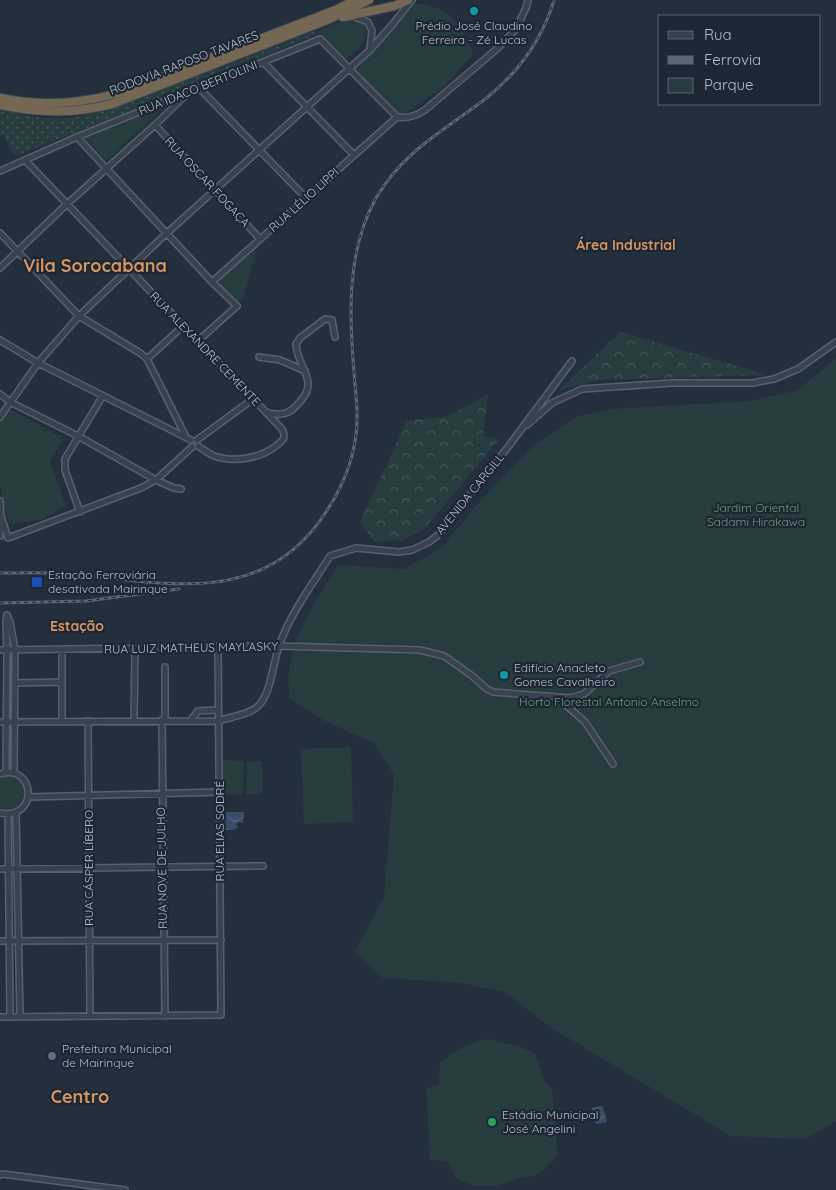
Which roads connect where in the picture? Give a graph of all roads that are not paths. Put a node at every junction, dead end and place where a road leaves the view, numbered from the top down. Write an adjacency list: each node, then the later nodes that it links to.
1 (355, 0): 13 (highway, RODOVIA RAPOSO TAVARES)
2 (369, 0): 7 (highway, RODOVIA RAPOSO TAVARES)
3 (408, 0): 6 (highway)
4 (412, 0): 8 (street)
5 (528, 0): 16 (street)
6 (350, 15): 7 (highway); 8 (street)
7 (306, 28): 14 (highway, RODOVIA RAPOSO TAVARES)
8 (370, 50): 10 (street)
9 (263, 62): 10 (street, RUA IDACO BERTOLINI); 11 (street, RUA IDACO BERTOLINI); 15 (street)
10 (348, 68): 15 (street); 16 (street)
11 (199, 88): 12 (street, RUA IDACO BERTOLINI); 19 (street)
12 (189, 92): 17 (street); 18 (street, RUA IDACO BERTOLINI)
13 (0, 98)
14 (0, 105)
15 (307, 106): 19 (street); 20 (street)
16 (397, 117): 20 (street, RUA LÉLIO LIPPI)
17 (155, 125): 22 (street); 24 (street, RUA OSCAR FOGAÇA)
18 (77, 137): 21 (street, RUA IDACO BERTOLINI); 22 (street)
19 (259, 150): 24 (street); 25 (street)
20 (354, 155): 25 (street, RUA LÉLIO LIPPI)
21 (25, 160): 23 (street, RUA IDACO BERTOLINI); 26 (street, RUA ALEXANDRE CEMENTE)
22 (107, 168): 26 (street); 28 (street)
23 (0, 171)
24 (215, 190): 28 (street); 29 (street, RUA OSCAR FOGAÇA)
25 (306, 198): 29 (street, RUA LÉLIO LIPPI)
26 (67, 204): 30 (street); 32 (street, RUA ALEXANDRE CEMENTE)
27 (0, 233): 30 (street)
28 (167, 234): 32 (street); 33 (street)
29 (260, 239): 33 (street, RUA LÉLIO LIPPI)
30 (18, 251): 31 (street); 34 (street)
31 (0, 268)
32 (129, 269): 34 (street); 35 (street, RUA ALEXANDRE CEMENTE)
33 (212, 282): 38 (street)
34 (79, 316): 41 (street); 43 (street)
35 (183, 326): 38 (street, RUA ALEXANDRE CEMENTE); 41 (street)
36 (335, 337): 44 (street)
37 (0, 340): 43 (street)
38 (198, 341): 47 (street, RUA ALEXANDRE CEMENTE)
39 (836, 342): 54 (street)
40 (259, 356): 44 (street)
41 (147, 359): 52 (street)
42 (572, 361): 54 (street, AVENIDA CARGILL)
43 (38, 363): 46 (street); 48 (street)
44 (305, 371): 49 (street)
45 (0, 394): 48 (street)
46 (102, 397): 51 (street); 52 (street)
47 (252, 399): 49 (street, RUA ALEXANDRE CEMENTE); 53 (street)
48 (10, 402): 50 (street); 51 (street)
49 (264, 410): 53 (street, RUA ALEXANDRE CEMENTE)
50 (0, 416)
51 (78, 436): 55 (street); 58 (street)
52 (188, 438): 53 (street)
53 (196, 444): 55 (street)
54 (508, 447): 62 (street, AVENIDA CARGILL)
55 (156, 480): 56 (street); 58 (street)
56 (181, 489)
57 (0, 501): 59 (street)
58 (80, 512): 59 (street)
59 (2, 516): 60 (street)
60 (0, 536)
61 (218, 646): 62 (street, RUA LUIZ MATHEUS MAYLASKY); 63 (street, RUA LUIZ MATHEUS MAYLASKY); 73 (street, RUA ELIAS SODRÉ)
62 (279, 646): 72 (street, RUA LUIZ MATHEUS MAYLASKY); 78 (street, AVENIDA CARGILL)
63 (135, 649): 67 (street, RUA LUIZ MATHEUS MAYLASKY); 75 (street)
64 (0, 650): 65 (street, RUA LUIZ MATHEUS MAYLASKY)
65 (7, 650): 66 (street, RUA LUIZ MATHEUS MAYLASKY); 66 (street); 80 (street)
66 (15, 650): 67 (street, RUA LUIZ MATHEUS MAYLASKY); 71 (street)
67 (62, 650): 70 (street)
68 (640, 662): 72 (street, RUA LUIZ MATHEUS MAYLASKY)
69 (165, 667): 76 (street, RUA NOVE DE JULHO)
70 (62, 682): 71 (street); 82 (street)
71 (15, 683): 81 (street)
72 (557, 697): 83 (street)
73 (218, 710): 77 (street); 78 (street, RUA ELIAS SODRÉ)
74 (88, 720): 75 (street, AVENIDA CARGILL); 82 (street, AVENIDA CARGILL); 89 (street, RUA CÁSPER LÍBERO)
75 (134, 720): 76 (street, AVENIDA CARGILL)
76 (163, 720): 77 (street, AVENIDA CARGILL); 88 (street, RUA NOVE DE JULHO)
77 (190, 721): 78 (street, AVENIDA CARGILL)
78 (218, 721): 87 (street, RUA ELIAS SODRÉ)
79 (0, 722): 80 (street, AVENIDA CARGILL)
80 (7, 722): 81 (street, AVENIDA CARGILL); 84 (street)
81 (15, 722): 82 (street, AVENIDA CARGILL); 85 (street)
82 (62, 722)
83 (613, 764)
84 (6, 772): 85 (street); 86 (street)
85 (14, 773): 90 (street)
86 (0, 774)
87 (220, 792): 88 (street); 95 (street, RUA ELIAS SODRÉ)
88 (161, 794): 89 (street); 94 (street, RUA NOVE DE JULHO)
89 (88, 795): 90 (street); 98 (street, RUA CÁSPER LÍBERO)
90 (29, 797): 91 (street)
91 (16, 812): 93 (street); 97 (street)
92 (0, 813): 93 (street)
93 (8, 814): 100 (street)
94 (162, 866): 95 (street); 98 (street); 104 (street, RUA NOVE DE JULHO)
95 (220, 866): 96 (street); 105 (street, RUA ELIAS SODRÉ)
96 (263, 866)
97 (16, 868): 98 (street); 100 (street); 102 (street)
98 (89, 868): 103 (street, RUA CÁSPER LÍBERO)
99 (0, 869): 100 (street)
100 (9, 869): 101 (street)
101 (9, 940): 102 (street); 106 (street); 110 (street)
102 (18, 940): 103 (street); 111 (street)
103 (89, 940): 104 (street); 107 (street, RUA CÁSPER LÍBERO)
104 (164, 940): 105 (street); 108 (street, RUA NOVE DE JULHO)
105 (221, 940): 108 (street, RUA ELIAS SODRÉ)
106 (0, 941)
107 (90, 1016): 108 (street); 111 (street)
108 (165, 1016)
109 (0, 1017): 110 (street)
110 (10, 1017): 111 (street)
111 (20, 1017)
112 (0, 1175): 113 (street)
113 (126, 1190)

